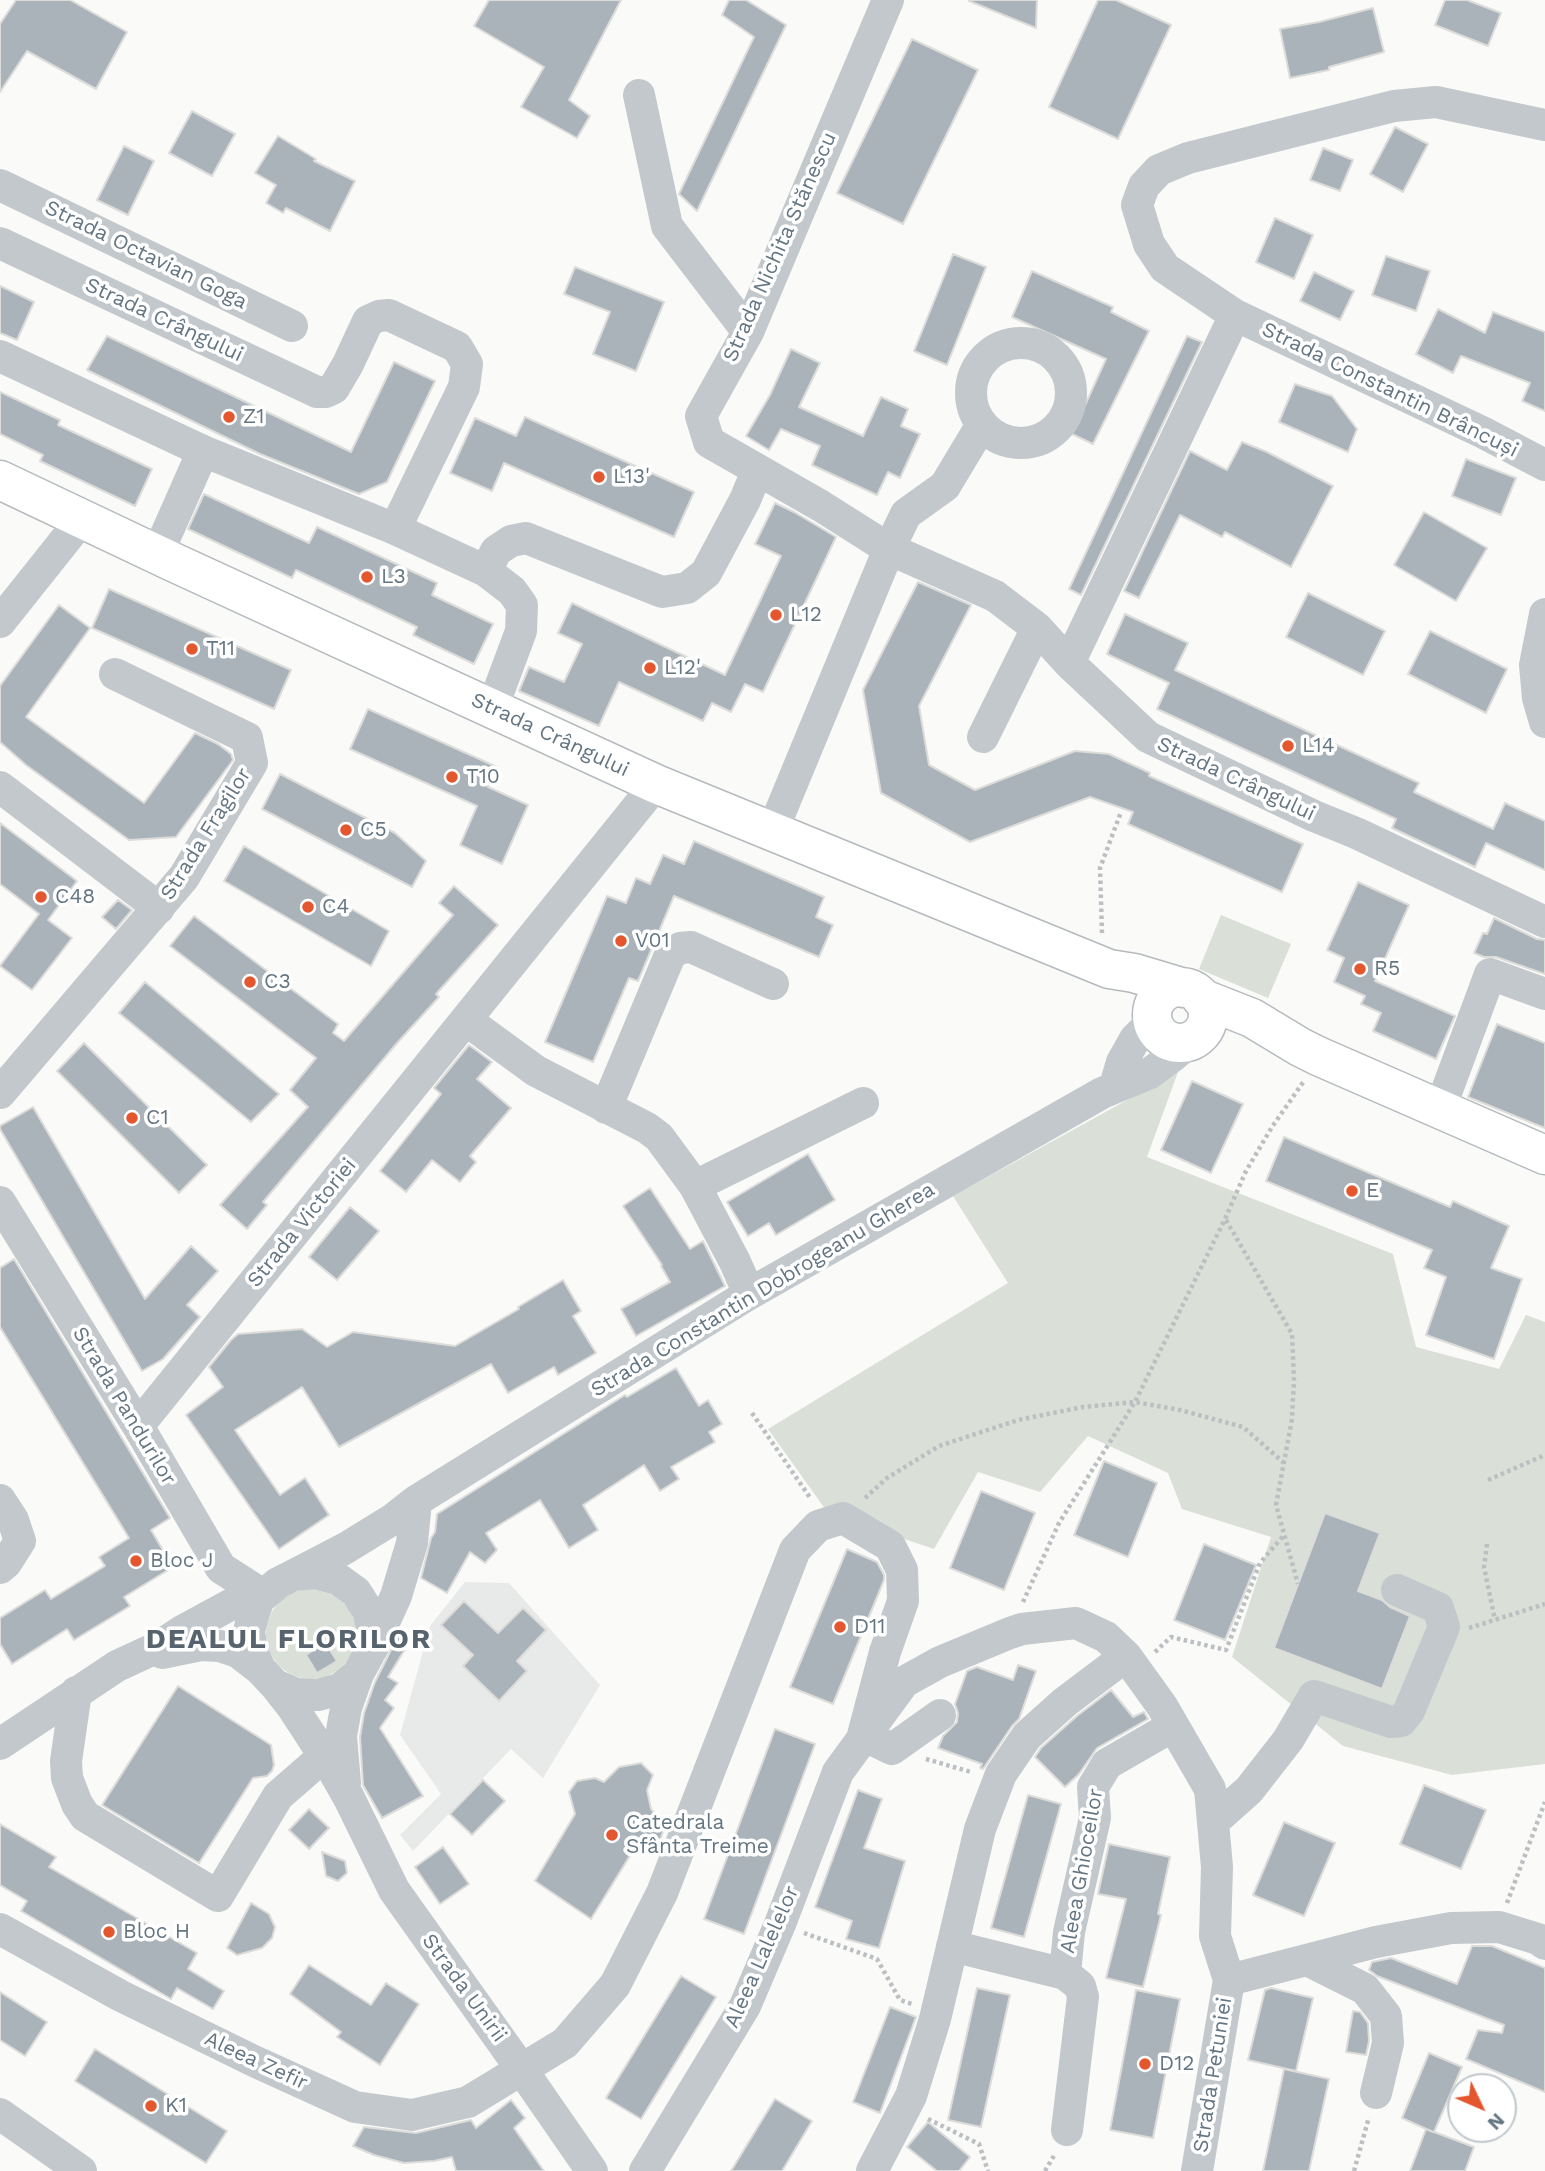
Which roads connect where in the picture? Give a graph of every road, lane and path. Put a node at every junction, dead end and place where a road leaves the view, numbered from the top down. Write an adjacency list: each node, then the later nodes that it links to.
1 (888, 0): 8 (street, Strada Nichita Stănescu)
2 (639, 95): 8 (street)
3 (1545, 125): 6 (street, Strada Constantin Brâncuși)
4 (0, 185): 7 (street, Strada Octavian Goga)
5 (0, 243): 16 (street, Strada Crângului)
6 (1235, 314): 12 (street, Strada Constantin Brâncuși); 23 (street)
7 (292, 326)
8 (748, 332): 13 (street, Strada Nichita Stănescu)
9 (0, 356): 11 (street)
10 (981, 426): 17 (street)
11 (203, 451): 16 (street); 18 (street)
12 (1545, 465)
13 (757, 471): 17 (street, Strada Nichita Stănescu); 19 (street)
14 (0, 480): 15 (main road, Strada Crângului)
15 (82, 519): 18 (main road, Strada Crângului); 21 (street)
16 (395, 529): 19 (street)
17 (889, 549): 22 (street, Strada Nichita Stănescu); 31 (street)
18 (157, 555): 25 (main road, Strada Crângului)
19 (486, 571): 25 (street)
20 (1545, 614): 26 (street)
21 (0, 622)
22 (1037, 628): 23 (street, Strada Crângului); 27 (street)
23 (1069, 663): 33 (street, Strada Crângului)
24 (116, 674): 32 (street, Strada Fragilor)
25 (492, 709): 28 (main road, Strada Crângului)
26 (1545, 722)
27 (983, 737)
28 (656, 784): 31 (main road, Strada Crângului); 39 (street, Strada Victoriei)
29 (0, 787): 32 (street, Strada Fragilor)
30 (1121, 812): 34 (path)
31 (772, 832): 34 (main road, Strada Crângului)
32 (159, 908): 43 (street, Strada Fragilor)
33 (1545, 922)
34 (1101, 966): 36 (main road, Strada Crângului); 38 (main road, Strada Crângului)
35 (773, 985): 45 (street)
36 (1193, 993): 38 (main road); 40 (main road); 41 (main road, Strada Crângului)
37 (1545, 994): 46 (street)
38 (1152, 1017): 40 (main road); 42 (street)
39 (466, 1020): 45 (street); 55 (street, Strada Victoriei)
40 (1191, 1041): 41 (main road); 42 (street, Strada Constantin Dobrogeanu Gherea)
41 (1309, 1051): 46 (main road); 50 (path)
42 (1115, 1086): 52 (street, Strada Constantin Dobrogeanu Gherea)
43 (0, 1093)
44 (863, 1103): 48 (street)
45 (606, 1108): 48 (street)
46 (1440, 1109): 47 (main road)
47 (1545, 1155)
48 (695, 1186): 52 (street)
49 (0, 1202): 51 (street, Strada Pandurilor)
50 (1225, 1219): 53 (path); 57 (path)
51 (9, 1237): 55 (street, Strada Pandurilor)
52 (749, 1294): 60 (street, Strada Constantin Dobrogeanu Gherea)
53 (1135, 1402): 57 (path); 61 (path); 71 (path)
54 (752, 1413): 61 (path)
55 (138, 1426): 68 (street, Strada Pandurilor)
56 (1545, 1455): 58 (path)
57 (1284, 1462): 62 (path)
58 (1488, 1480)
59 (0, 1500): 64 (street)
60 (416, 1500): 65 (street, Strada Constantin Dobrogeanu Gherea); 74 (street)
61 (835, 1521): 81 (street); 95 (street, Aleea Zefir)
62 (1284, 1535): 66 (path); 73 (path)
63 (1487, 1544): 70 (path)
64 (0, 1568)
65 (294, 1575): 68 (street); 74 (street)
66 (1298, 1584)
67 (1397, 1590): 72 (street)
68 (261, 1597): 75 (street); 76 (street)
69 (1545, 1604): 70 (path)
70 (1495, 1620): 72 (path)
71 (1010, 1633): 73 (street); 81 (street)
72 (1436, 1650): 85 (street)
73 (1131, 1663): 79 (street); 90 (street)
74 (363, 1664): 76 (street); 83 (street, Strada Unirii)
75 (117, 1666): 76 (street); 77 (street)
76 (267, 1677): 82 (street, Strada Unirii)
77 (76, 1692): 80 (street); 82 (street)
78 (940, 1715): 81 (street)
79 (1173, 1726): 85 (street); 92 (street, Aleea Ghioceilor)
80 (5, 1734)
81 (863, 1735): 86 (street, Aleea Lalelelor)
82 (324, 1756): 83 (street, Strada Unirii)
83 (349, 1798): 95 (street, Strada Unirii)
84 (1545, 1802): 87 (path)
85 (1213, 1822): 93 (street)
86 (780, 1924): 94 (path); 102 (street, Aleea Lalelelor)
87 (1499, 1927): 89 (street); 91 (street)
88 (0, 1929): 95 (street, Aleea Zefir)
89 (1545, 1944)
90 (952, 1946): 92 (street, Aleea Ghioceilor); 94 (street)
91 (1307, 1960): 93 (street); 96 (street)
92 (1065, 1974): 99 (street, Aleea Ghioceilor)
93 (1229, 1980): 105 (street, Strada Petuniei)
94 (937, 2012): 97 (street)
95 (522, 2070): 101 (street, Strada Unirii)
96 (1376, 2093): 106 (path)
97 (904, 2109): 103 (street); 104 (path)
98 (0, 2114): 100 (street)
99 (1068, 2130)
100 (81, 2171)
101 (592, 2171)
102 (645, 2171)
103 (872, 2171)
104 (988, 2171)
105 (1197, 2171)
106 (1354, 2171)

